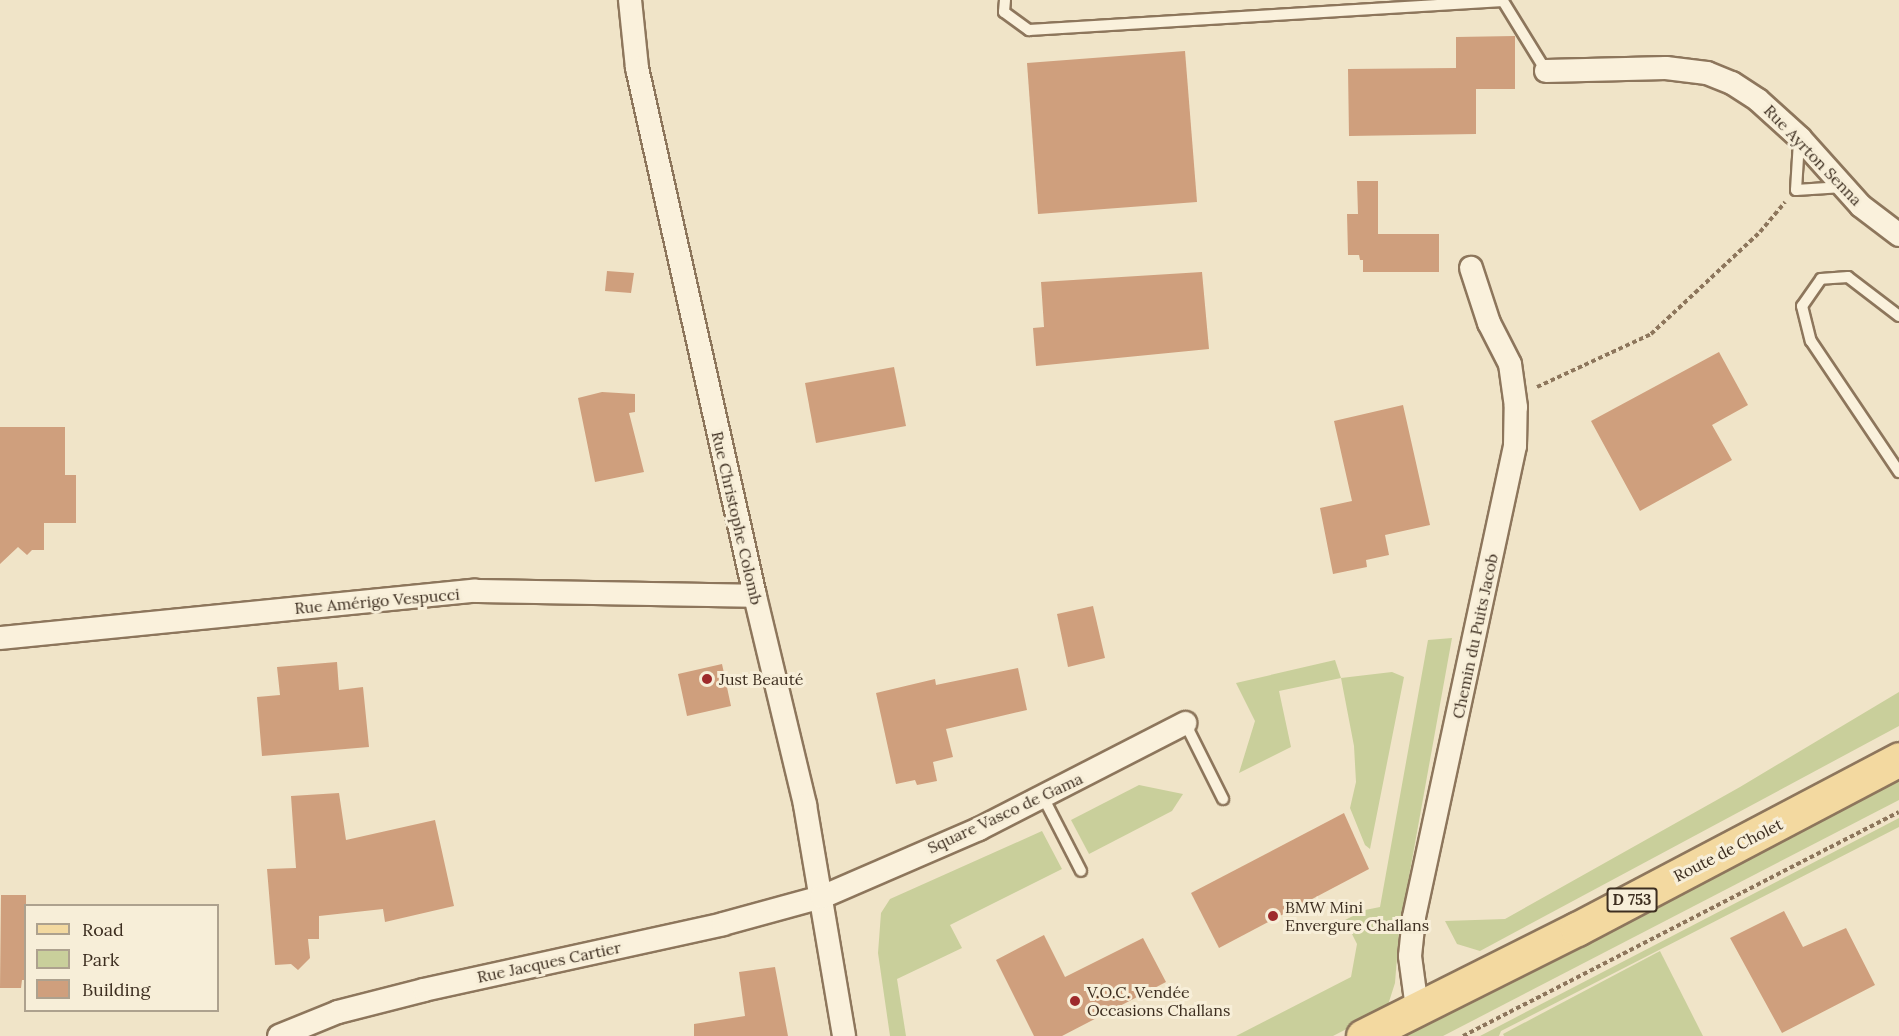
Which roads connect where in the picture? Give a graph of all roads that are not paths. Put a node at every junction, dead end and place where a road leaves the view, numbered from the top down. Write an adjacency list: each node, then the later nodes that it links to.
1 (630, 0): 10 (street, Rue Christophe Colomb)
2 (1005, 0): 3 (lane)
3 (1546, 71): 4 (street, Rue Ayrton Senna)
4 (1800, 138): 5 (street, Rue Ayrton Senna); 5 (lane)
5 (1844, 187): 6 (street, Rue Ayrton Senna)
6 (1899, 235)
7 (1471, 268): 18 (street, Chemin du Puits Jacob)
8 (1899, 316): 9 (lane)
9 (1899, 472)
10 (755, 596): 11 (street, Rue Amérigo Vespucci); 17 (street, Rue Christophe Colomb)
11 (0, 638)
12 (1185, 723): 14 (street, Square Vasco de Gama); 15 (lane)
13 (1899, 759): 18 (main road, Route de Cholet / D 753)
14 (1043, 797): 16 (lane); 17 (street, Square Vasco de Gama)
15 (1223, 799)
16 (1081, 871)
17 (822, 897): 19 (street, Rue Jacques Cartier); 20 (street, Rue Christophe Colomb)
18 (1416, 1008): 21 (main road, Route de Cholet / D 753)
19 (279, 1036)
20 (844, 1036)
21 (1363, 1036)

